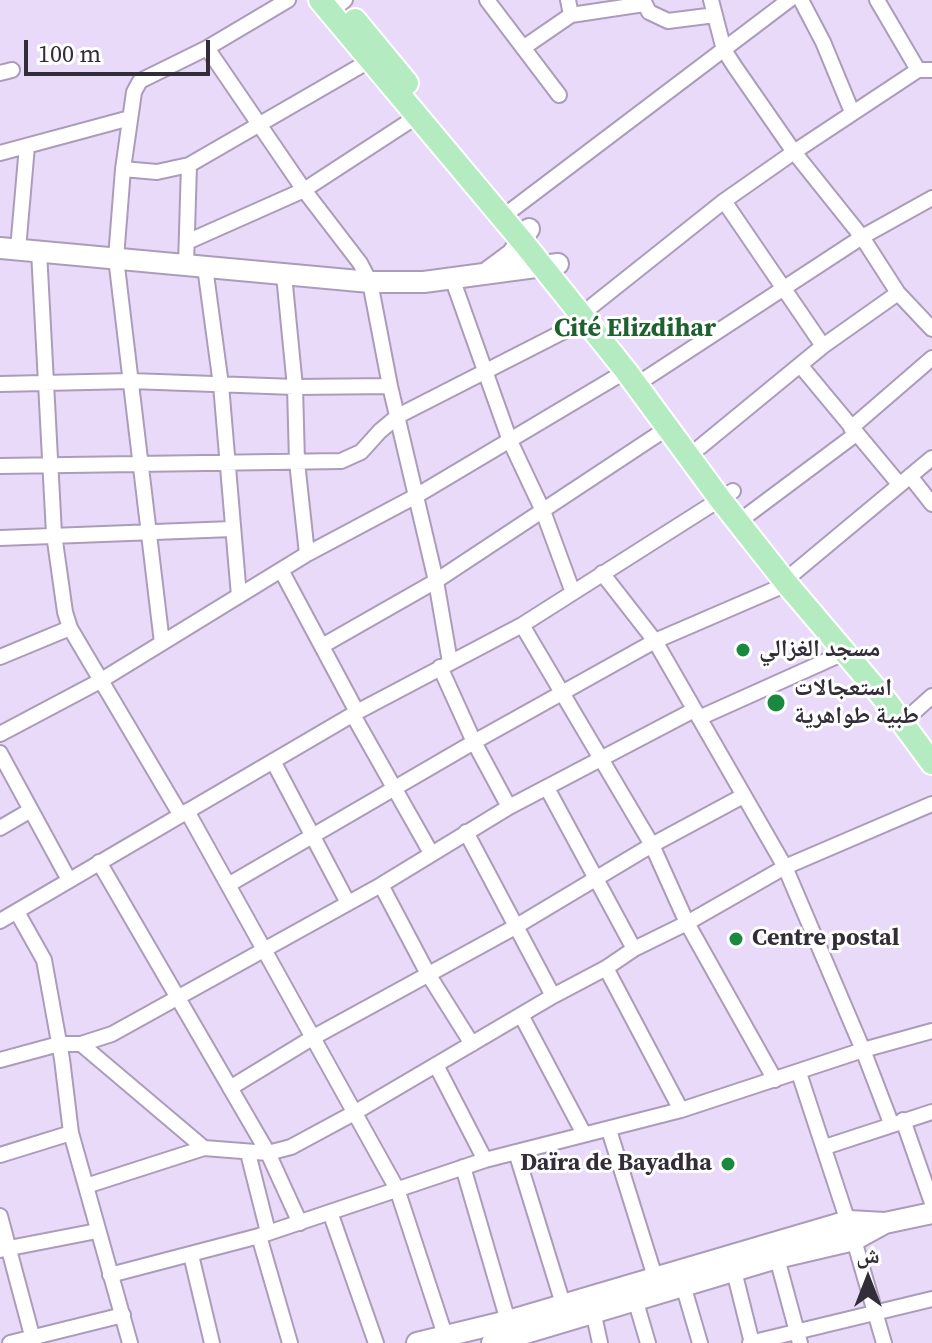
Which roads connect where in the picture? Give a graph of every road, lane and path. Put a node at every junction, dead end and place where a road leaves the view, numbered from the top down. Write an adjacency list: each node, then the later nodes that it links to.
1 (288, 0): 10 (street)
2 (487, 0): 11 (street)
3 (789, 0): 12 (street)
4 (801, 0): 16 (street)
5 (877, 0): 14 (street)
6 (644, 2): 8 (street); 9 (street)
7 (335, 3): 13 (main road); 28 (main road)
8 (570, 7): 11 (street)
9 (713, 7): 12 (street)
10 (207, 48): 18 (street); 19 (street)
11 (523, 48): 15 (street)
12 (724, 50): 21 (street); 28 (street)
13 (369, 61): 17 (main road); 19 (street)
14 (925, 70): 16 (street)
15 (559, 95)
16 (852, 112): 21 (street)
17 (416, 117): 25 (street); 29 (main road)
18 (130, 118): 20 (street); 24 (street)
19 (261, 125): 23 (street); 25 (street)
20 (27, 146): 22 (street); 32 (street)
21 (794, 152): 27 (street); 30 (street)
22 (0, 153)
23 (189, 165): 24 (street); 31 (street)
24 (123, 169): 34 (street)
25 (304, 190): 31 (street); 40 (street)
26 (932, 198): 30 (street)
27 (724, 201): 41 (street); 43 (street)
28 (513, 209): 29 (main road)
29 (526, 235): 36 (main road); 37 (main road)
30 (862, 237): 41 (street); 42 (street)
31 (187, 242): 35 (street)
32 (9, 249): 33 (main road)
33 (39, 251): 34 (main road); 51 (street)
34 (116, 258): 35 (main road); 50 (street)
35 (196, 266): 38 (main road); 53 (street)
36 (550, 266): 37 (main road); 43 (main road)
37 (485, 274): 39 (main road)
38 (284, 275): 40 (main road); 55 (street)
39 (452, 278): 40 (main road); 48 (street)
40 (370, 282): 54 (street)
41 (785, 288): 45 (street); 49 (street)
42 (898, 293): 44 (street); 45 (street)
43 (589, 313): 48 (street); 49 (main road)
44 (932, 329)
45 (823, 346): 47 (street)
46 (932, 358): 58 (street)
47 (800, 365): 58 (street); 60 (street)
48 (485, 371): 56 (street); 59 (street)
49 (637, 374): 57 (main road); 59 (street); 60 (main road)
50 (131, 381): 51 (street); 53 (street); 62 (street)
51 (47, 382): 52 (street); 66 (street)
52 (0, 384)
53 (221, 385): 55 (street); 64 (street)
54 (390, 386): 55 (street); 56 (street)
55 (295, 387): 63 (street)
56 (398, 416): 63 (street); 69 (street)
57 (669, 427): 68 (main road); 71 (street)
58 (853, 431): 67 (street); 72 (street)
59 (510, 441): 69 (street); 71 (street)
60 (700, 447): 68 (main road)
61 (932, 458): 67 (street)
62 (142, 462): 64 (street); 66 (street); 74 (street)
63 (297, 462): 64 (street); 77 (street)
64 (226, 463): 73 (street)
65 (0, 466): 66 (street)
66 (50, 467): 75 (street)
67 (905, 480): 70 (street); 80 (street)
68 (726, 495): 72 (main road); 79 (street); 80 (main road)
69 (416, 496): 77 (street); 81 (street)
70 (932, 504)
71 (543, 511): 81 (street); 82 (street)
72 (749, 514): 80 (main road)
73 (232, 529): 74 (street); 83 (street)
74 (149, 532): 75 (street); 87 (street)
75 (54, 534): 76 (street); 85 (street)
76 (0, 538)
77 (307, 554): 78 (street)
78 (281, 570): 83 (street); 88 (street)
79 (602, 573): 82 (street); 86 (street)
80 (791, 578): 86 (street); 89 (main road); 95 (main road)
81 (436, 581): 88 (street); 91 (street)
82 (572, 590): 84 (street)
83 (239, 596): 87 (street)
84 (522, 625): 91 (street); 93 (street)
85 (70, 628): 90 (street); 92 (street)
86 (655, 641): 93 (street); 97 (street)
87 (162, 643): 92 (street)
88 (322, 646): 96 (street)
89 (846, 652): 97 (street); 104 (main road)
90 (0, 657)
91 (445, 665): 96 (street); 100 (street)
92 (100, 681): 98 (street); 111 (street)
93 (563, 693): 100 (street); 102 (street)
94 (932, 696): 95 (street)
95 (913, 713): 99 (main road)
96 (355, 714): 103 (street); 105 (street)
97 (696, 714): 102 (street); 107 (street)
98 (0, 734)
99 (932, 740)
100 (474, 742): 105 (street); 109 (street)
101 (0, 753): 110 (street)
102 (601, 758): 106 (street); 115 (street)
103 (273, 761): 111 (street); 114 (street)
104 (932, 763)
105 (396, 787): 114 (street); 116 (street)
106 (547, 788): 109 (street); 120 (street)
107 (743, 796): 115 (street); 118 (street)
108 (932, 804): 118 (street)
109 (509, 807): 113 (street)
110 (31, 810): 112 (street); 119 (street)
111 (184, 812): 117 (street); 121 (street)
112 (0, 828)
113 (466, 832): 116 (street); 127 (street)
114 (312, 835): 121 (street); 123 (street)
115 (652, 845): 120 (street); 126 (street)
116 (431, 853): 122 (street)
117 (99, 862): 119 (street); 133 (street)
118 (785, 867): 126 (street); 140 (street)
119 (69, 880): 124 (street)
120 (596, 881): 127 (street); 129 (street)
121 (228, 885): 128 (street)
122 (381, 885): 123 (street); 131 (street)
123 (348, 903): 128 (street)
124 (17, 912): 125 (street); 137 (street)
125 (0, 921)
126 (687, 923): 129 (street); 144 (street)
127 (515, 927): 131 (street); 132 (street)
128 (264, 949): 133 (street); 136 (street)
129 (634, 949): 130 (street)
130 (606, 968): 132 (street); 146 (street)
131 (428, 974): 136 (street); 139 (street)
132 (553, 996): 134 (street)
133 (177, 997): 138 (street); 145 (street)
134 (521, 1015): 139 (street); 152 (street)
135 (932, 1031): 140 (street)
136 (312, 1038): 145 (street); 148 (street)
137 (59, 1044): 138 (street); 141 (street); 151 (street)
138 (81, 1044): 154 (street)
139 (472, 1044): 142 (street)
140 (863, 1050): 143 (street); 149 (street)
141 (0, 1060)
142 (436, 1065): 148 (street); 159 (street)
143 (799, 1073): 144 (street); 153 (street)
144 (775, 1080): 146 (street)
145 (230, 1088): 157 (street)
146 (681, 1110): 150 (street)
147 (932, 1112): 149 (street)
148 (354, 1113): 157 (street); 162 (street)
149 (897, 1122): 153 (street); 163 (street)
150 (609, 1130): 152 (street); 176 (street)
151 (71, 1133): 158 (street); 161 (street)
152 (584, 1134): 155 (street)
153 (825, 1147): 169 (street)
154 (204, 1148): 156 (street); 161 (street)
155 (516, 1152): 159 (street); 180 (street)
156 (248, 1153): 157 (street); 170 (street)
157 (268, 1153): 167 (street)
158 (0, 1155)
159 (485, 1160): 160 (street)
160 (463, 1167): 162 (street); 184 (street)
161 (86, 1186): 168 (street)
162 (397, 1189): 164 (street); 186 (street)
163 (932, 1203)
164 (330, 1212): 167 (street); 193 (street)
165 (932, 1213): 169 (main road)
166 (0, 1216): 171 (street)
167 (300, 1223): 170 (street)
168 (97, 1231): 171 (street); 175 (street)
169 (851, 1231): 173 (main road); 176 (main road); 182 (street)
170 (264, 1234): 172 (street); 192 (street)
171 (5, 1249): 188 (street)
172 (191, 1255): 175 (street); 191 (street)
173 (777, 1258): 174 (main road); 187 (street)
174 (734, 1271): 177 (main road); 199 (street)
175 (110, 1275): 183 (street)
176 (655, 1277): 180 (main road)
177 (683, 1285): 178 (main road); 198 (street)
178 (635, 1299): 181 (main road); 197 (street)
179 (932, 1299): 182 (street)
180 (563, 1304): 184 (main road)
181 (593, 1311): 185 (main road); 196 (street)
182 (875, 1312): 187 (street); 200 (street)
183 (123, 1315): 188 (street); 190 (street)
184 (508, 1321): 186 (main road)
185 (551, 1334): 195 (main road)
186 (445, 1335): 194 (main road)
187 (798, 1337): 199 (street)
188 (33, 1340): 189 (street)
189 (10, 1343)
190 (130, 1343)
191 (212, 1343)
192 (290, 1343)
193 (376, 1343)
194 (417, 1343)
195 (492, 1343)
196 (600, 1343)
197 (648, 1343)
198 (700, 1343)
199 (751, 1343)
200 (884, 1343)

